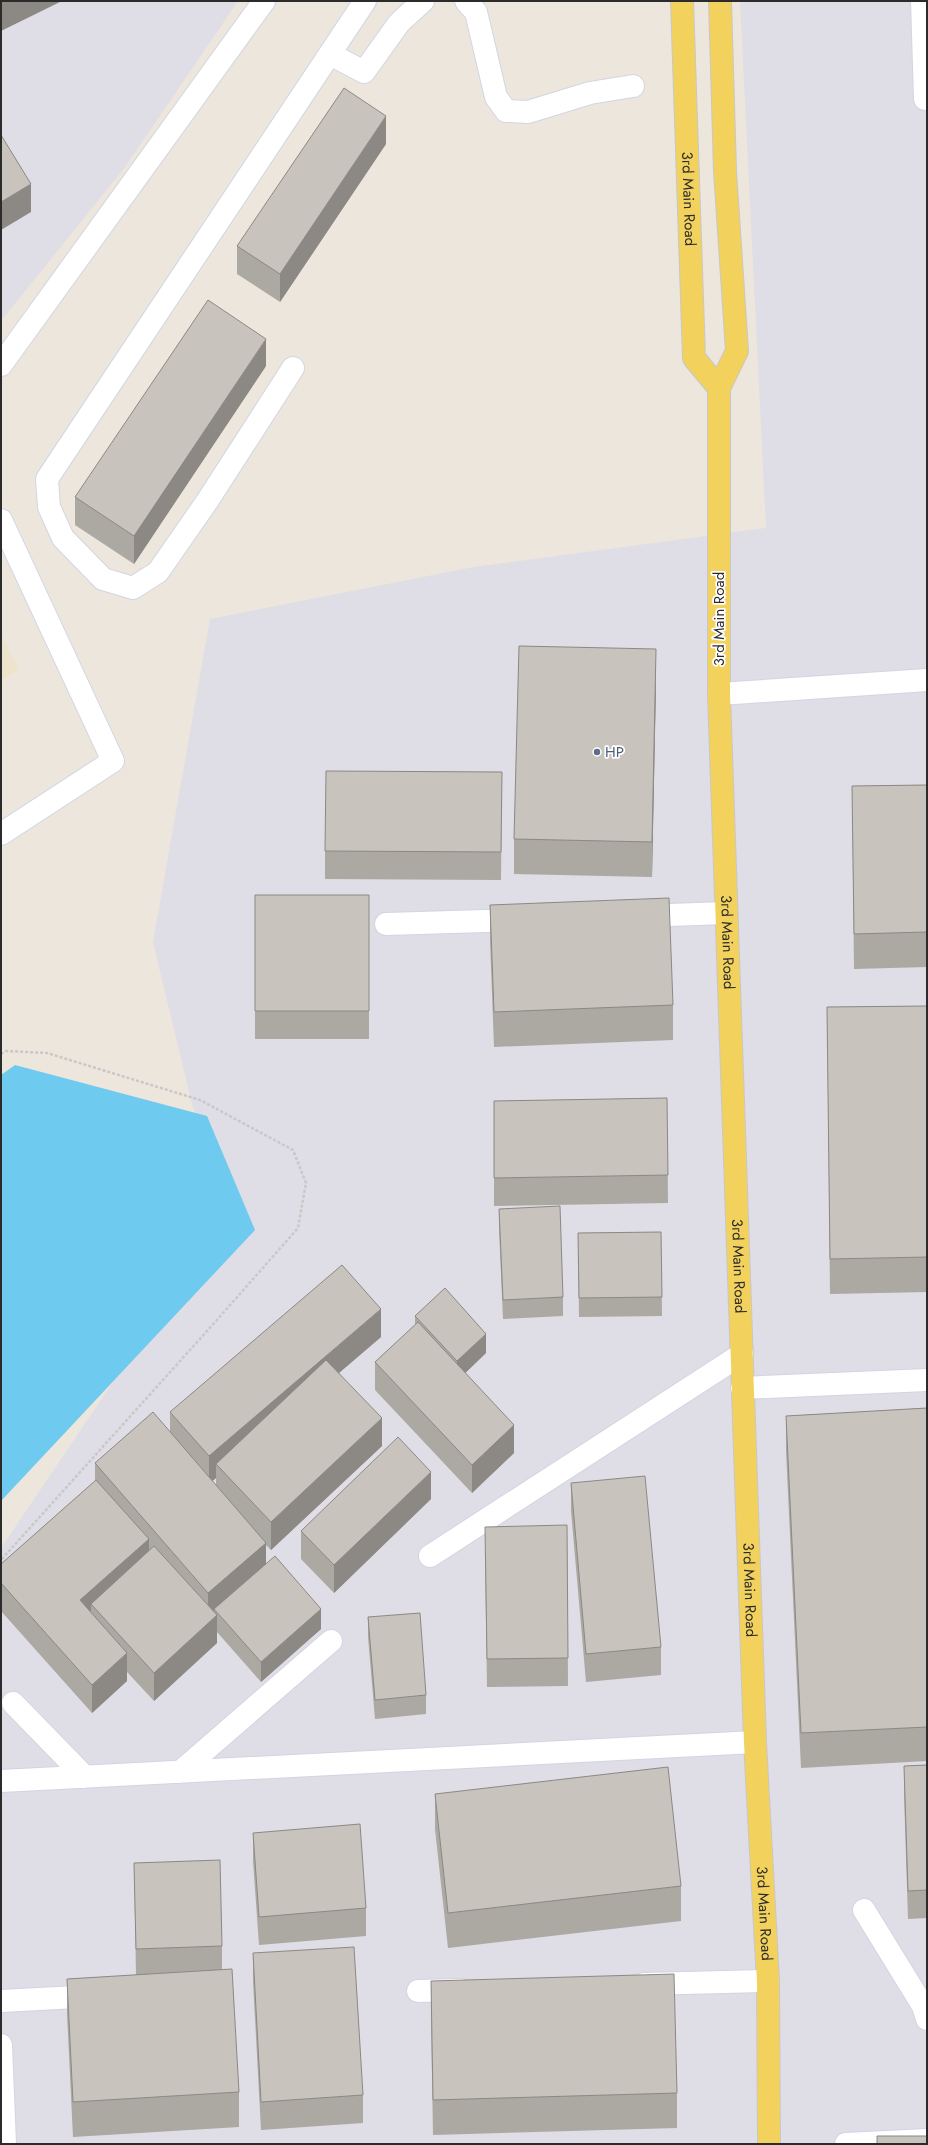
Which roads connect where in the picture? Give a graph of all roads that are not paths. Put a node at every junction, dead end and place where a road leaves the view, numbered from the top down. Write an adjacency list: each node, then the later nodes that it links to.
1 (264, 1): 11 (street)
2 (365, 1): 8 (street)
3 (423, 1): 8 (street)
4 (466, 1): 9 (street)
5 (682, 1): 13 (main road, 3rd Main Road)
6 (720, 1): 13 (main road, 3rd Main Road)
7 (922, 1): 10 (street)
8 (330, 54): 12 (street)
9 (633, 86)
10 (925, 99)
11 (1, 364)
12 (293, 368)
13 (719, 388): 16 (main road, 3rd Main Road)
14 (1, 520): 17 (street)
15 (927, 680): 16 (street)
16 (719, 694): 18 (main road, 3rd Main Road)
17 (1, 834)
18 (726, 913): 19 (street); 22 (main road, 3rd Main Road)
19 (624, 917)
20 (536, 919): 21 (street)
21 (386, 924)
22 (742, 1354): 24 (main road, 3rd Main Road); 25 (street)
23 (927, 1380): 24 (street)
24 (742, 1388): 28 (main road, 3rd Main Road)
25 (430, 1556)
26 (331, 1641): 29 (street)
27 (13, 1703): 30 (street)
28 (755, 1742): 29 (street); 33 (main road, 3rd Main Road)
29 (180, 1772): 30 (street)
30 (85, 1777): 31 (street)
31 (1, 1781)
32 (864, 1910): 39 (street)
33 (768, 1981): 34 (street); 43 (main road, 3rd Main Road)
34 (624, 1985)
35 (482, 1989): 36 (street)
36 (418, 1991)
37 (117, 1995): 38 (street)
38 (1, 2001)
39 (927, 2019)
40 (1, 2045): 42 (street)
41 (927, 2140): 44 (street)
42 (6, 2144)
43 (769, 2144)
44 (846, 2144)

